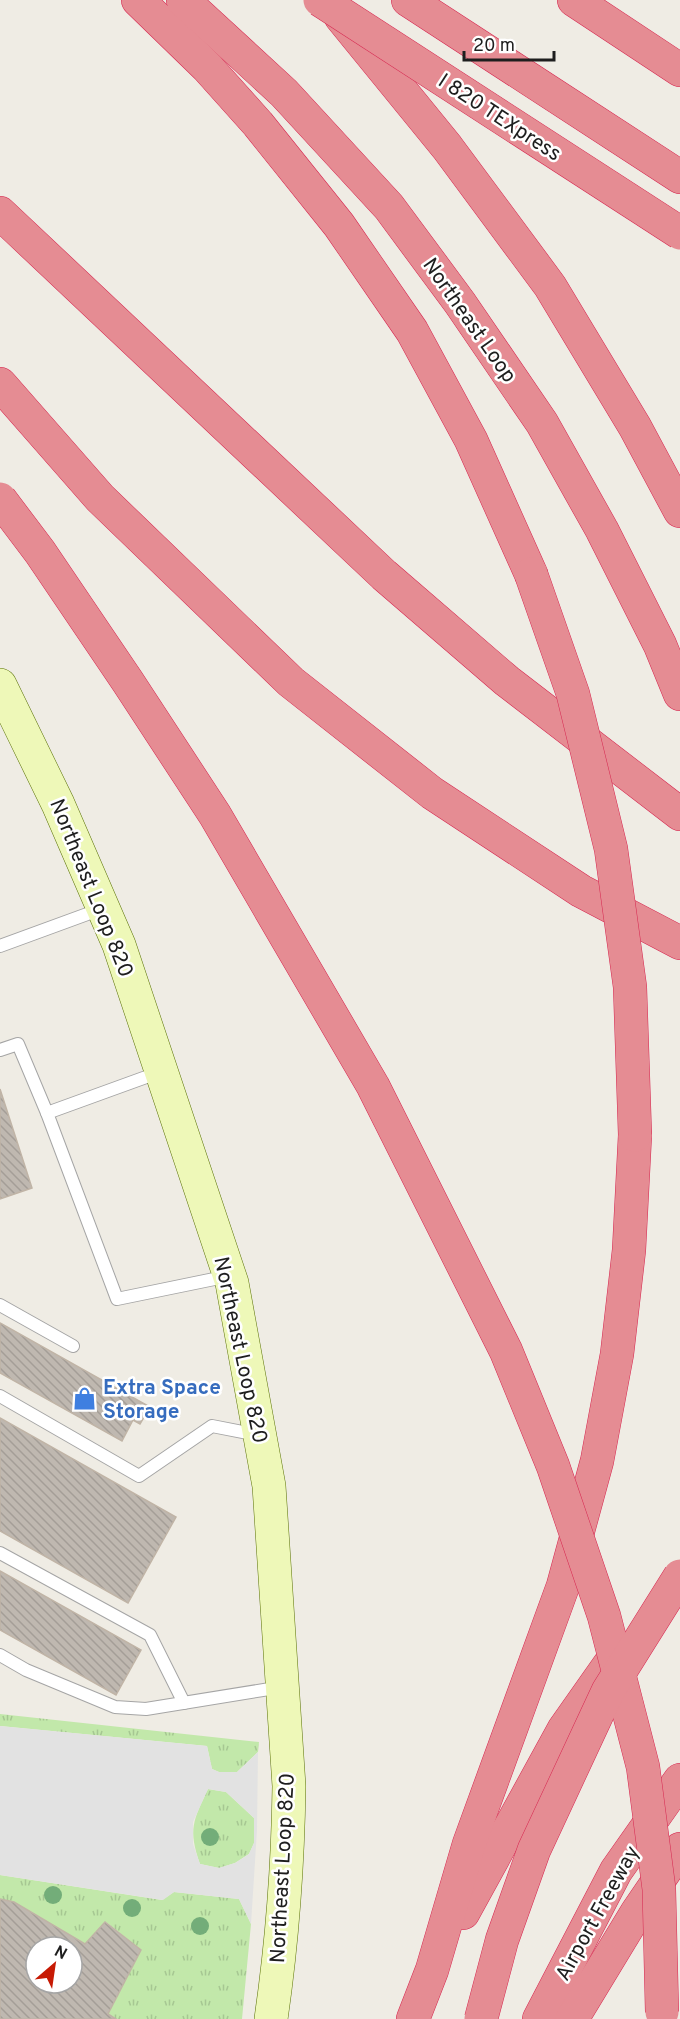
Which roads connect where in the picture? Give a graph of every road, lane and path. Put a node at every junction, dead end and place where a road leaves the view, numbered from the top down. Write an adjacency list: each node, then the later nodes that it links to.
1 (138, 0): 36 (highway, bridge)
2 (183, 0): 15 (highway, Northeast Loop)
3 (320, 0): 10 (highway, I 820 TEXpress, bridge)
4 (327, 0): 13 (highway)
5 (408, 0): 8 (highway)
6 (574, 0): 7 (highway)
7 (680, 70)
8 (680, 177)
9 (0, 213): 16 (highway)
10 (680, 233)
11 (0, 384): 18 (highway)
12 (0, 500): 37 (highway, bridge)
13 (680, 511)
14 (0, 685): 17 (main road, Northeast Loop 820)
15 (680, 694)
16 (680, 814)
17 (102, 908): 19 (lane); 21 (main road, Northeast Loop 820)
18 (680, 943)
19 (0, 946)
20 (0, 1050): 22 (lane)
21 (161, 1072): 22 (lane); 23 (main road, Northeast Loop 820)
22 (47, 1113): 23 (lane)
23 (229, 1276): 27 (main road, Northeast Loop 820)
24 (0, 1305): 25 (lane)
25 (73, 1346)
26 (0, 1396): 27 (lane)
27 (260, 1435): 32 (main road, Northeast Loop 820)
28 (0, 1553): 33 (lane)
29 (680, 1570): 36 (highway)
30 (680, 1576): 40 (highway, bridge)
31 (0, 1655): 33 (lane)
32 (284, 1687): 33 (lane); 38 (main road, Northeast Loop 820)
33 (184, 1703)
34 (680, 1780): 41 (highway, Airport Freeway)
35 (680, 1849): 42 (highway)
36 (432, 1970): 39 (highway)
37 (662, 2016)
38 (271, 2019)
39 (413, 2019)
40 (481, 2019)
41 (539, 2019)
42 (572, 2019)

